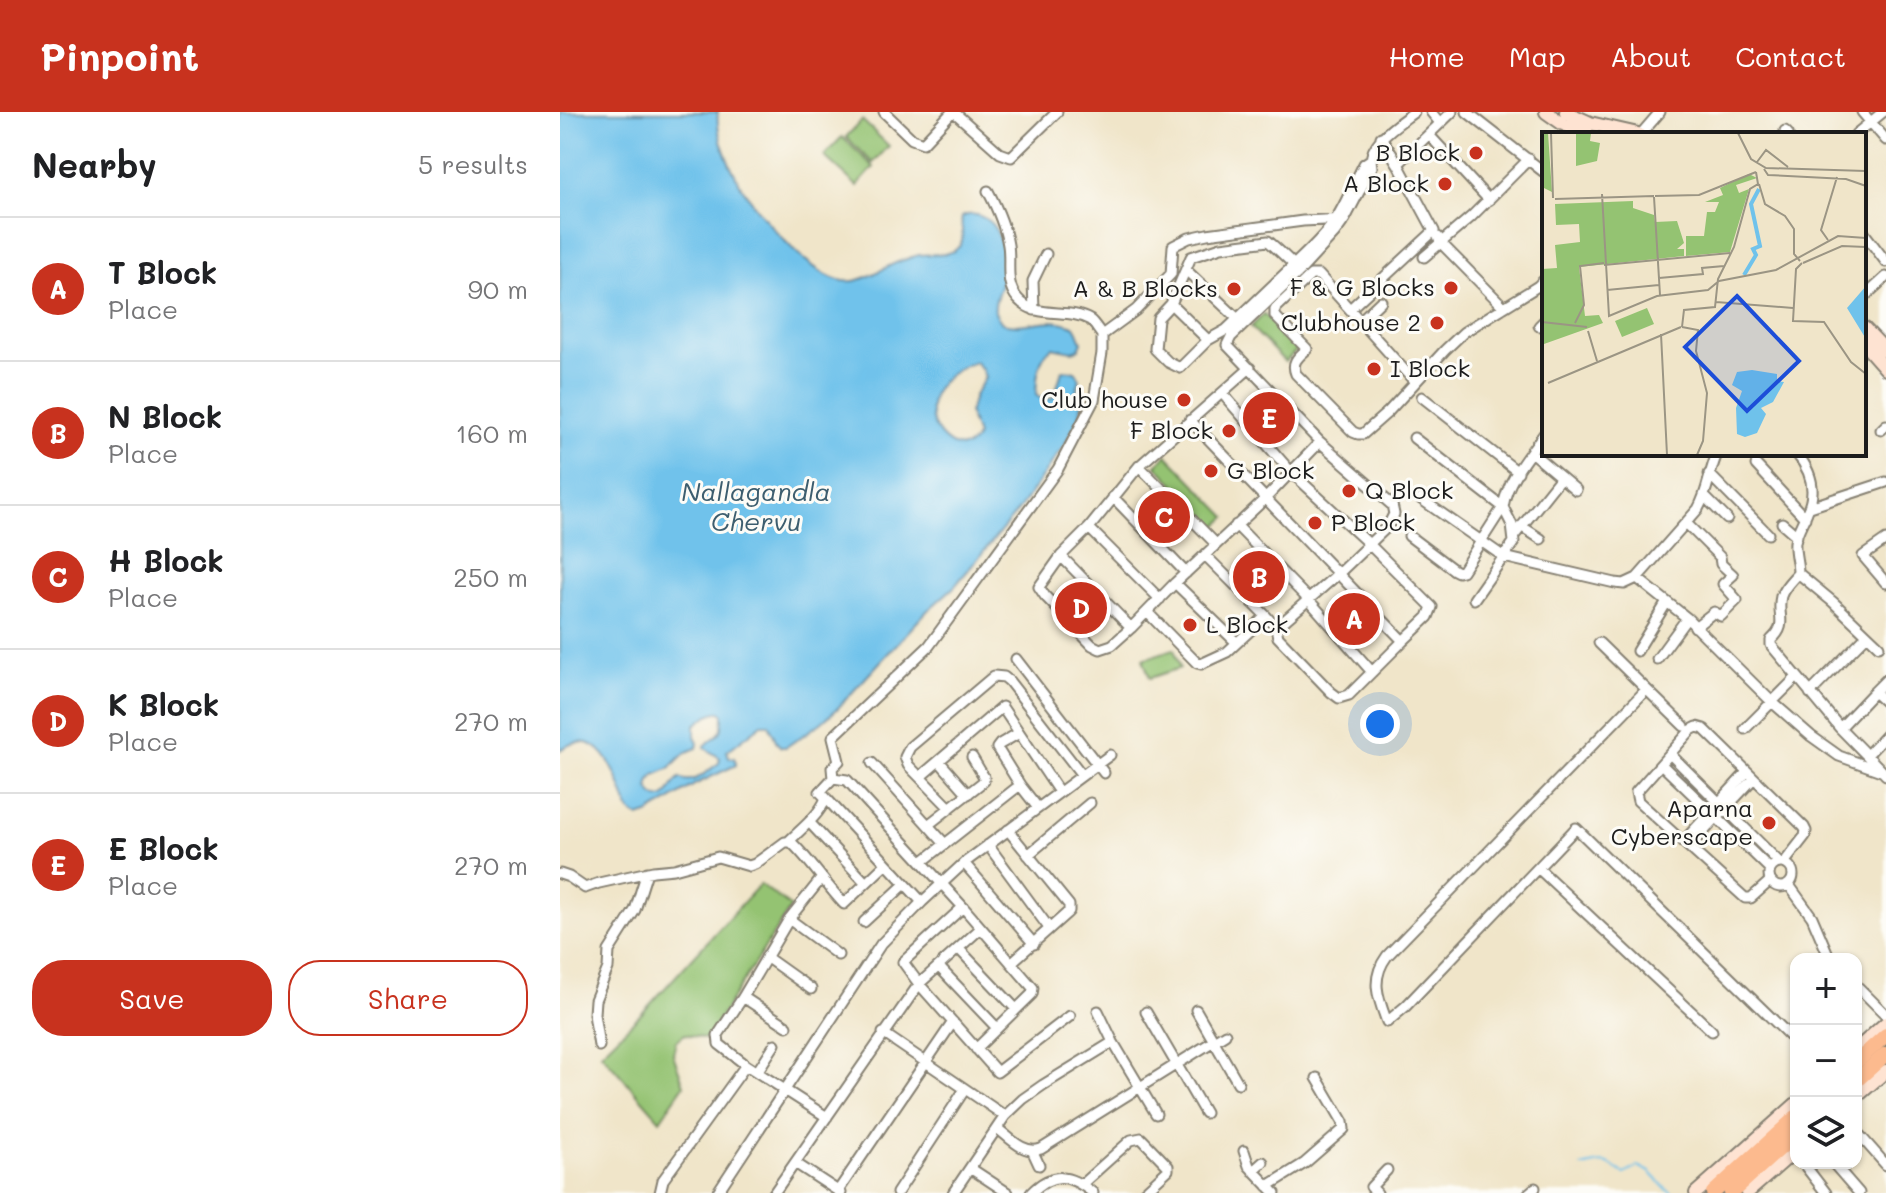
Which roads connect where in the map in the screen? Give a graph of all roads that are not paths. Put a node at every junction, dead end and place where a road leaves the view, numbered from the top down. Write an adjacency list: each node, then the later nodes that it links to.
1 (884, 112): 10 (street)
2 (1057, 112): 10 (street)
3 (1414, 112): 19 (street)
4 (1431, 112): 11 (street)
5 (1467, 112): 12 (street)
6 (1546, 112): 13 (street)
7 (1660, 112): 16 (street)
8 (1862, 112): 14 (street)
9 (1883, 112): 14 (street)
10 (959, 114)
11 (1445, 116): 18 (street)
12 (1477, 120): 21 (street); 22 (street)
13 (1573, 121): 15 (street)
14 (1871, 121): 17 (street); 20 (street)
15 (1631, 132)
16 (1642, 132)
17 (1858, 132)
18 (1429, 135): 23 (street); 26 (street)
19 (1381, 137): 23 (street); 27 (street)
20 (1886, 140)
21 (1493, 142)
22 (1529, 159): 24 (street); 26 (street)
23 (1398, 164): 28 (street)
24 (1542, 170)
25 (988, 191): 43 (street)
26 (1489, 200): 30 (street)
27 (1340, 219): 34 (street); 34 (street); 47 (street)
28 (1434, 231): 30 (street); 42 (street)
29 (1866, 236): 33 (street)
30 (1440, 242): 32 (street); 41 (street)
31 (1046, 254): 43 (street)
32 (1424, 257)
33 (1886, 262)
34 (1297, 268): 35 (street); 45 (street)
35 (1186, 270): 40 (street); 45 (street)
36 (1886, 277): 38 (street)
37 (1542, 282): 41 (street)
38 (1866, 295)
39 (1381, 301): 44 (street)
40 (1171, 304): 48 (street); 48 (street)
41 (1504, 307): 54 (street)
42 (1350, 309): 44 (street); 54 (street)
43 (1034, 310): 47 (street)
44 (1360, 321): 54 (street)
45 (1241, 322): 48 (street); 49 (street)
46 (1866, 330): 51 (street)
47 (1102, 335): 149 (street)
48 (1211, 339): 49 (street)
49 (1227, 345): 52 (street)
50 (1866, 346): 53 (street)
51 (1886, 351)
52 (1250, 368): 55 (street); 60 (street)
53 (1886, 369)
54 (1415, 382)
55 (1222, 393): 57 (street); 66 (street)
56 (1422, 397): 67 (street)
57 (1190, 420): 65 (street); 74 (street)
58 (1542, 437): 61 (street)
59 (1414, 438): 76 (street)
60 (1320, 442): 66 (street); 92 (street)
61 (1531, 452): 67 (street); 69 (street)
62 (1716, 456): 68 (street)
63 (1798, 456): 77 (street)
64 (1756, 465): 78 (street)
65 (1139, 466): 72 (street); 93 (street)
66 (1291, 472): 74 (street); 92 (street)
67 (1518, 472): 76 (street)
68 (1709, 474): 73 (street); 85 (street)
69 (1561, 477): 71 (street); 83 (street)
70 (1886, 482): 77 (street)
71 (1576, 490)
72 (1113, 497): 84 (street); 97 (street)
73 (1705, 497): 79 (street); 81 (street)
74 (1266, 498): 82 (street); 98 (street)
75 (1421, 499): 90 (street)
76 (1503, 507): 87 (street); 90 (street)
77 (1810, 507): 78 (street)
78 (1805, 518): 88 (street)
79 (1727, 519)
80 (1782, 523): 88 (street)
81 (1687, 524): 100 (street); 110 (street)
82 (1236, 525): 93 (street); 103 (street)
83 (1521, 526): 87 (street); 89 (street)
84 (1089, 528): 95 (street); 104 (street)
85 (1768, 534)
86 (1409, 536): 90 (street)
87 (1514, 536): 96 (street)
88 (1797, 536): 99 (street)
89 (1541, 539)
90 (1482, 540): 96 (street)
91 (1886, 540): 102 (street)
92 (1368, 543): 98 (street); 114 (street)
93 (1216, 544): 94 (street)
94 (1205, 555): 97 (street); 108 (street)
95 (1061, 556): 111 (street); 111 (street)
96 (1504, 557): 100 (street); 105 (street)
97 (1186, 573): 101 (street)
98 (1339, 573): 103 (street); 114 (street)
99 (1798, 573): 113 (street); 122 (street)
100 (1637, 578): 106 (street)
101 (1175, 583): 104 (street); 115 (street)
102 (1886, 583)
103 (1307, 598): 112 (street); 121 (street)
104 (1160, 599): 107 (street)
105 (1474, 599)
106 (1667, 602): 109 (street); 118 (street)
107 (1147, 612): 111 (street); 115 (street)
108 (1266, 616): 112 (street); 115 (street)
109 (1687, 618): 110 (street); 120 (street)
110 (1695, 627): 128 (street)
111 (1131, 628)
112 (1276, 628): 121 (street)
113 (1867, 635): 117 (street); 126 (street)
114 (1403, 641): 121 (street)
115 (1236, 642)
116 (1599, 643): 124 (street)
117 (1879, 646)
118 (1637, 651)
119 (1016, 659): 142 (street)
120 (1657, 659)
121 (1372, 672)
122 (1797, 677): 126 (street); 128 (street)
123 (1886, 680): 125 (street)
124 (1646, 690): 131 (street); 171 (street)
125 (1874, 692): 129 (street); 132 (street)
126 (1810, 693): 132 (street)
127 (1018, 694): 130 (street); 146 (street); 148 (street)
128 (1772, 702): 133 (street); 145 (street)
129 (1886, 703)
130 (1002, 707): 134 (street); 140 (street)
131 (1684, 726)
132 (1840, 728): 138 (street)
133 (1745, 729)
134 (1019, 733): 150 (street); 151 (street)
135 (1884, 740): 138 (street)
136 (1670, 754): 143 (street); 147 (street); 155 (street)
137 (1110, 755): 142 (street)
138 (1867, 755): 145 (street)
139 (972, 757): 152 (street)
140 (939, 761): 148 (street); 152 (street)
141 (872, 763): 160 (street)
142 (1098, 764): 144 (street); 146 (street)
143 (1661, 764): 158 (street); 164 (street)
144 (1104, 773)
145 (1883, 773)
146 (1082, 775): 151 (street)
147 (1751, 775): 155 (street); 169 (street)
148 (920, 777): 156 (street)
149 (833, 778): 153 (street); 167 (street)
150 (1020, 785): 157 (street); 163 (street)
151 (1059, 792): 157 (street)
152 (968, 794): 156 (street)
153 (826, 798): 159 (street); 170 (street)
154 (1090, 803): 166 (street)
155 (1723, 805): 158 (street); 169 (street)
156 (950, 808): 160 (street)
157 (1038, 808): 161 (street)
158 (1714, 814): 164 (street); 172 (street)
159 (809, 822): 162 (street); 177 (street)
160 (928, 825): 163 (street)
161 (1008, 830): 165 (street); 166 (street)
162 (788, 842): 173 (street); 175 (street)
163 (945, 844): 167 (street)
164 (1686, 844): 176 (street)
165 (988, 845): 168 (street); 186 (street)
166 (1028, 855): 186 (street)
167 (922, 862): 178 (street)
168 (964, 863): 178 (street); 187 (street)
169 (1782, 863): 172 (street); 180 (street)
170 (886, 864): 177 (street); 179 (street)
171 (1538, 868): 208 (street); 212 (street)
172 (1770, 869): 176 (street)
173 (647, 872): 174 (street); 217 (street)
174 (560, 874)
175 (821, 879): 177 (street); 183 (street)
176 (1770, 881): 180 (street)
177 (866, 883)
178 (941, 883): 181 (street); 182 (street)
179 (905, 884): 181 (street); 184 (street)
180 (1789, 885): 189 (street)
181 (922, 902): 231 (street)
182 (963, 907): 185 (street); 194 (street)
183 (789, 919): 190 (street); 191 (street)
184 (864, 922)
185 (981, 928): 188 (street); 192 (street)
186 (1049, 928): 187 (street)
187 (1034, 944): 192 (street)
188 (959, 949): 193 (street); 198 (street)
189 (1827, 953)
190 (838, 955)
191 (766, 957): 195 (street); 197 (street)
192 (1011, 963): 198 (street)
193 (939, 967): 194 (street); 207 (street)
194 (919, 984): 204 (street); 209 (street)
195 (811, 989)
196 (1862, 991): 202 (street)
197 (743, 997): 206 (street); 223 (street)
198 (1016, 1009): 207 (street)
199 (1196, 1010): 213 (street)
200 (1098, 1011): 214 (street)
201 (1146, 1012): 222 (street)
202 (1886, 1015)
203 (1070, 1016): 218 (street)
204 (953, 1022): 218 (street); 221 (street)
205 (1886, 1023): 216 (street)
206 (787, 1026)
207 (997, 1028): 218 (street)
208 (1712, 1031)
209 (883, 1033): 221 (street); 237 (street)
210 (1225, 1034): 213 (street)
211 (1886, 1035): 220 (main road)
212 (1790, 1036)
213 (1214, 1040): 222 (street); 228 (street)
214 (1113, 1042): 229 (street); 236 (street)
215 (775, 1044): 225 (street)
216 (1862, 1045)
217 (599, 1046)
218 (976, 1049)
219 (1886, 1054): 226 (main road)
220 (1862, 1057)
221 (925, 1062): 230 (street); 257 (street)
222 (1176, 1064): 229 (street); 234 (street)
223 (746, 1065): 225 (street); 258 (street)
224 (1886, 1071): 232 (street)
225 (757, 1072): 231 (street)
226 (1862, 1076)
227 (1317, 1078): 255 (street)
228 (1238, 1083)
229 (1139, 1086): 235 (street); 243 (street)
230 (965, 1089): 236 (street); 261 (street)
231 (785, 1090): 237 (street); 259 (street)
232 (1862, 1092)
233 (1790, 1110): 256 (street)
234 (1205, 1113)
235 (1156, 1114)
236 (1005, 1116): 239 (street)
237 (827, 1117): 246 (street)
238 (1790, 1122): 256 (main road)
239 (997, 1128): 243 (street); 249 (street)
240 (1862, 1138): 248 (street)
241 (1790, 1139): 268 (main road)
242 (1244, 1151): 253 (street)
243 (1033, 1152): 247 (street)
244 (1790, 1156): 269 (street)
245 (1263, 1162): 253 (street)
246 (795, 1163): 257 (street); 260 (street)
247 (1039, 1165)
248 (1886, 1165)
249 (970, 1168): 262 (street); 263 (street)
250 (1808, 1169): 270 (street)
251 (1838, 1169): 271 (street)
252 (1387, 1170): 267 (street)
253 (1253, 1171): 255 (street)
254 (1082, 1184): 264 (street); 265 (street); 266 (street)
255 (1272, 1190)
256 (1704, 1191)
257 (839, 1192)
258 (660, 1193)
259 (717, 1193)
260 (774, 1193)
261 (897, 1193)
262 (953, 1193)
263 (1008, 1193)
264 (1031, 1193)
265 (1093, 1193)
266 (1143, 1193)
267 (1377, 1193)
268 (1731, 1193)
269 (1747, 1193)
270 (1826, 1193)
271 (1859, 1193)

